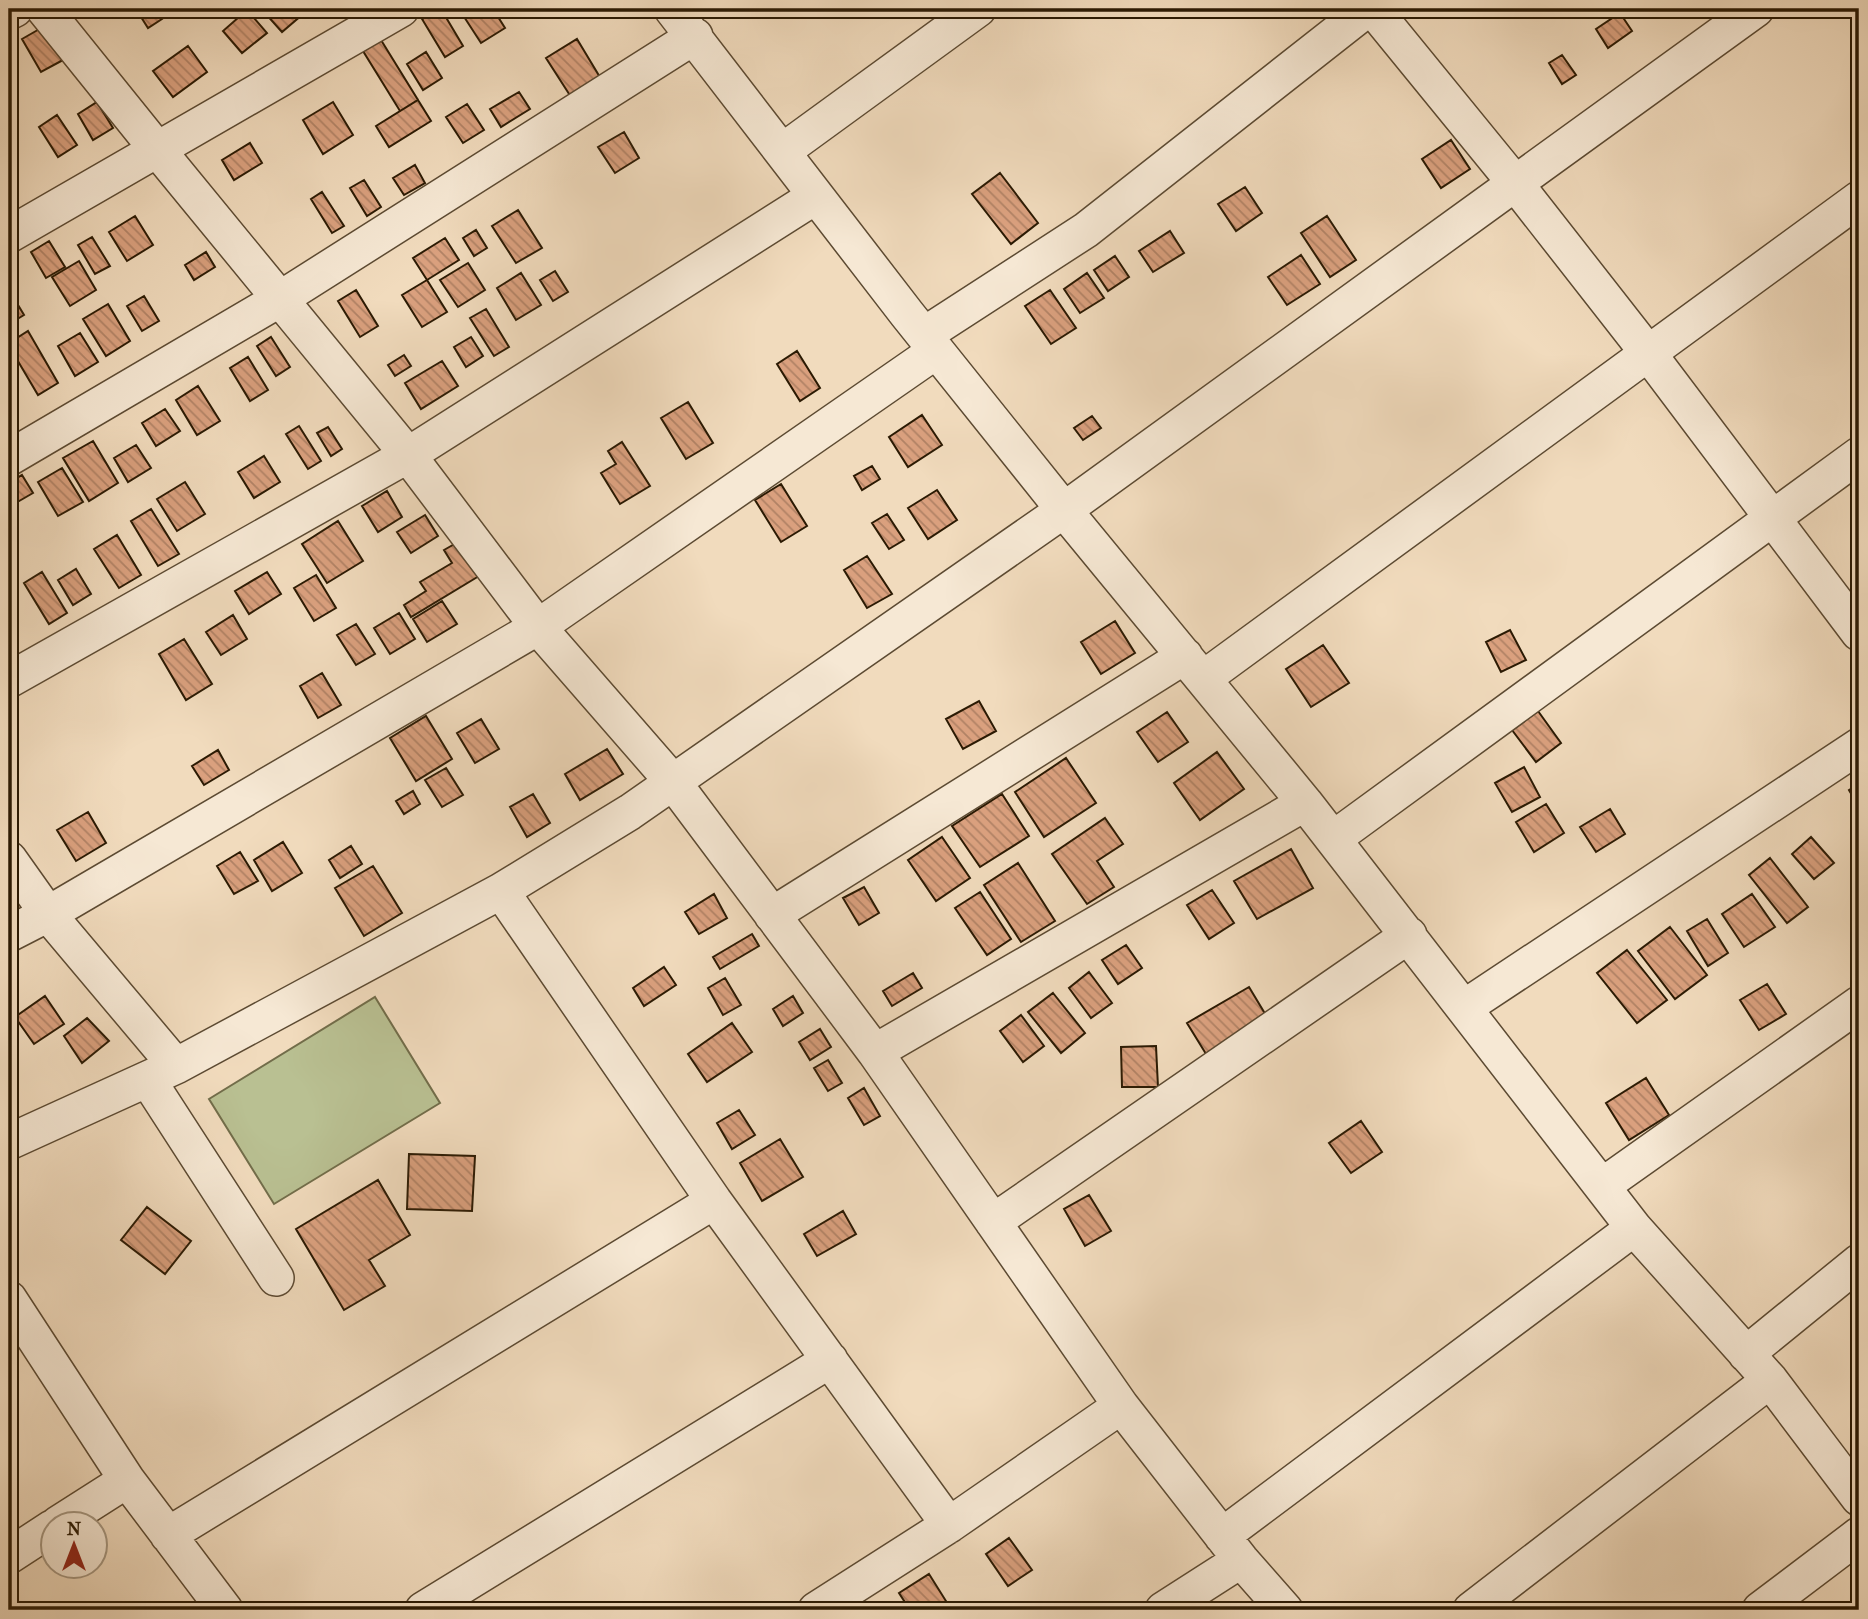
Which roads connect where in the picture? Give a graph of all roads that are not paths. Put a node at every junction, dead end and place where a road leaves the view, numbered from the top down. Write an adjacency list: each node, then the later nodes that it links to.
1 (15, 9): 8 (street)
2 (44, 9): 10 (street)
3 (401, 9): 10 (street)
4 (672, 9): 9 (street)
5 (978, 9): 11 (street)
6 (1370, 9): 12 (street); 17 (street)
7 (1756, 9): 12 (street)
8 (9, 12)
9 (695, 36): 11 (street); 16 (street)
10 (156, 148): 15 (street); 16 (street)
11 (783, 151): 13 (street)
12 (1515, 183): 18 (street); 22 (street)
13 (816, 196): 17 (street); 19 (street)
14 (1859, 199): 18 (street)
15 (9, 235)
16 (280, 299): 19 (street); 21 (street)
17 (930, 343): 22 (street); 24 (street)
18 (1648, 354): 23 (street); 26 (street)
19 (408, 455): 24 (street); 27 (street)
20 (1859, 455): 23 (street)
21 (9, 458)
22 (1064, 510): 26 (street); 29 (street)
23 (1772, 518): 25 (street); 31 (street)
24 (538, 628): 29 (street); 34 (street)
25 (1859, 634)
26 (1195, 667): 30 (street); 35 (street)
27 (9, 680)
28 (1859, 746): 39 (street)
29 (673, 782): 33 (street); 35 (street)
30 (1305, 803): 31 (street); 40 (street)
31 (1333, 839): 37 (street)
32 (9, 859): 34 (street)
33 (501, 891): 41 (street); 44 (street)
34 (48, 914): 36 (street); 41 (street)
35 (772, 915): 40 (street)
36 (9, 934)
37 (1409, 935): 39 (street); 45 (street)
38 (1859, 1004): 43 (street)
39 (1465, 1007): 43 (street)
40 (875, 1052): 45 (street)
41 (162, 1073): 42 (street); 48 (street)
42 (9, 1142)
43 (1602, 1186): 46 (street)
44 (714, 1201): 51 (street); 58 (street)
45 (993, 1222): 53 (street)
46 (1634, 1228): 50 (street); 61 (street)
47 (1859, 1262): 50 (street)
48 (276, 1278)
49 (12, 1310): 54 (street)
50 (1746, 1354): 52 (street)
51 (830, 1360): 57 (street); 64 (street)
52 (1770, 1380): 55 (street); 68 (street)
53 (1121, 1406): 57 (street); 61 (street)
54 (127, 1480): 56 (street); 58 (street)
55 (1859, 1498)
56 (80, 1510)
57 (949, 1524): 65 (street)
58 (168, 1535): 63 (street)
59 (1859, 1535): 69 (street)
60 (38, 1537): 62 (street)
61 (1231, 1548): 66 (street); 67 (street)
62 (9, 1556)
63 (225, 1610)
64 (423, 1610)
65 (816, 1610)
66 (1163, 1610)
67 (1285, 1610)
68 (1471, 1610)
69 (1760, 1610)

